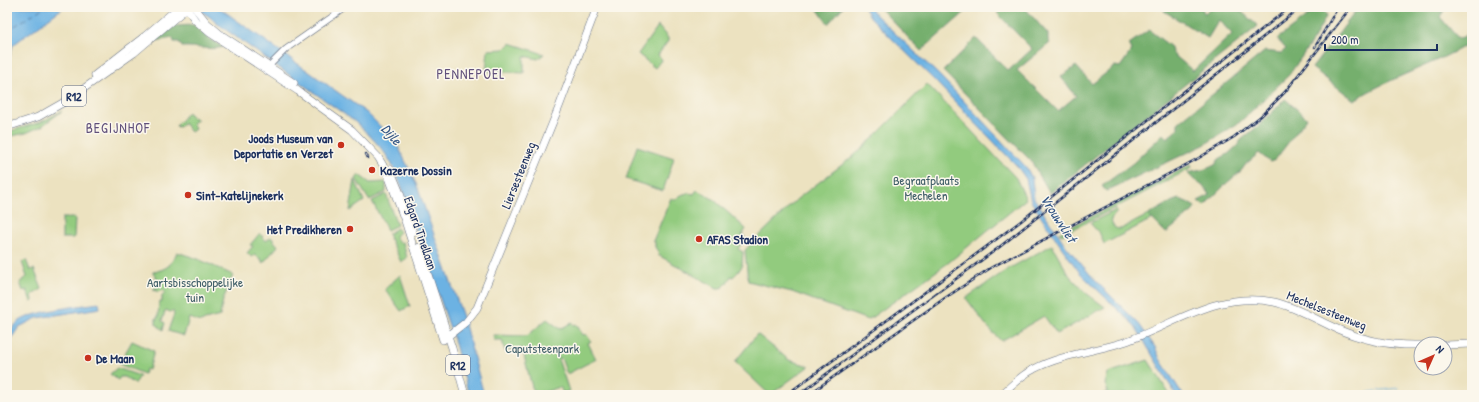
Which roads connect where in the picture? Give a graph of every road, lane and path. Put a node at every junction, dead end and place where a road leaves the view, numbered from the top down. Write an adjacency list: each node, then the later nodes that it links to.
1 (179, 7): 7 (main road, R12)
2 (187, 7): 6 (main road, R12); 8 (main road, R12)
3 (346, 7): 6 (street)
4 (597, 7): 9 (main road, Liersesteenweg)
5 (196, 9): 6 (main road, R12)
6 (269, 67): 9 (main road, Edgard Tinellaan / R12)
7 (7, 122)
8 (7, 127)
9 (448, 337): 13 (main road, R12)
10 (1472, 344): 12 (main road)
11 (1413, 345): 14 (main road, Mechelsesteenweg)
12 (1453, 345)
13 (465, 395)
14 (1001, 395)

